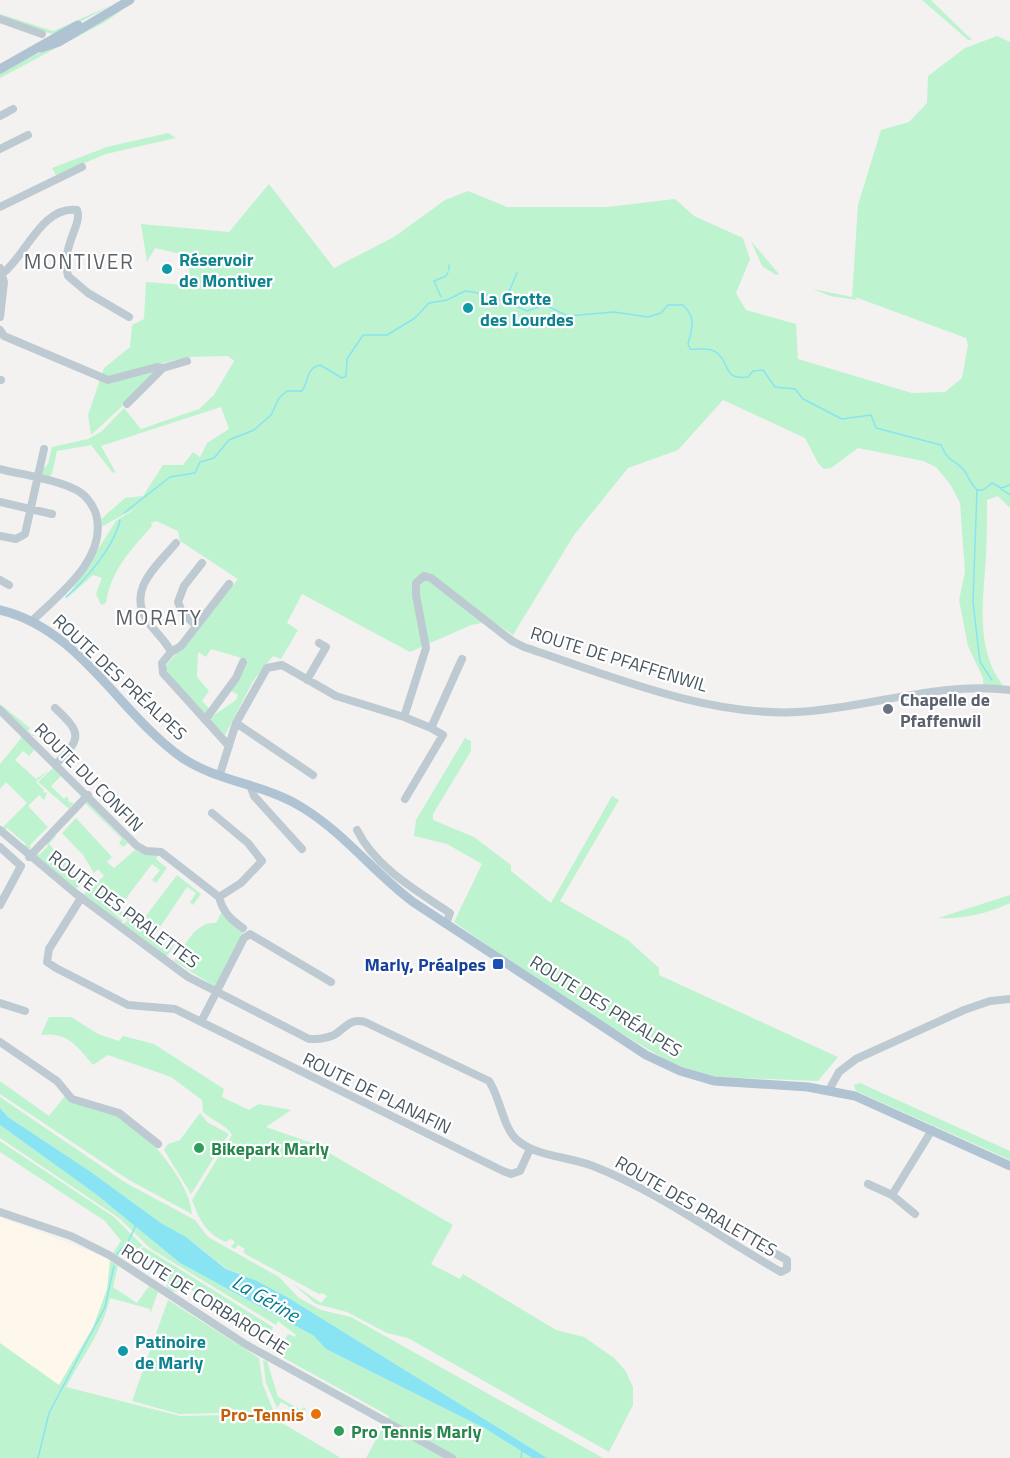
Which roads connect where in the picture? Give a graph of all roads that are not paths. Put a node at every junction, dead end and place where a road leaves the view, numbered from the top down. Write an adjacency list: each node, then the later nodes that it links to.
1 (130, 0): 4 (main road)
2 (0, 20): 3 (street)
3 (42, 34)
4 (0, 69)
5 (14, 109): 6 (street)
6 (0, 116)
7 (28, 135): 8 (street)
8 (0, 149)
9 (82, 167): 10 (street)
10 (0, 207)
11 (1, 271): 12 (street); 13 (street)
12 (0, 317)
13 (129, 317)
14 (0, 330): 16 (street)
15 (186, 361): 16 (street)
16 (163, 368): 17 (street)
17 (127, 404)
18 (44, 449): 20 (street)
19 (0, 469): 20 (street)
20 (38, 478): 22 (street); 31 (street)
21 (0, 502): 22 (street)
22 (30, 509): 23 (street); 24 (street)
23 (52, 514)
24 (0, 536)
25 (176, 543): 34 (street)
26 (202, 563): 32 (street)
27 (0, 580): 29 (street)
28 (229, 584): 32 (street)
29 (9, 585)
30 (0, 610): 31 (main road, ROUTE DES PRÉALPES)
31 (33, 620): 47 (main road, ROUTE DES PRÉALPES)
32 (196, 626): 34 (street)
33 (326, 648): 37 (street)
34 (171, 652): 42 (street)
35 (462, 659): 44 (street)
36 (243, 662): 42 (street)
37 (307, 680): 41 (street); 43 (street)
38 (1010, 690): 41 (street, ROUTE DE PFAFFENWIL)
39 (55, 708): 46 (street)
40 (0, 710): 46 (street, ROUTE DU CONFIN)
41 (404, 717): 44 (street)
42 (205, 720): 45 (street)
43 (236, 723): 45 (street); 48 (street)
44 (431, 728): 51 (street)
45 (229, 746): 47 (street)
46 (56, 764): 50 (street, ROUTE DU CONFIN)
47 (220, 774): 49 (main road, ROUTE DES PRÉALPES)
48 (313, 776)
49 (250, 785): 56 (street); 61 (main road, ROUTE DES PRÉALPES)
50 (88, 795): 57 (street, ROUTE DES PRALETTES); 58 (street, ROUTE DU CONFIN)
51 (405, 799)
52 (212, 813): 58 (street)
53 (357, 830): 61 (street, ROUTE DES PRÉALPES)
54 (0, 831): 57 (street, ROUTE DES PRALETTES)
55 (0, 847): 60 (street)
56 (302, 849)
57 (29, 856): 59 (street, ROUTE DES PRALETTES)
58 (219, 897): 62 (street, ROUTE DU CONFIN)
59 (81, 898): 64 (street, ROUTE DES PRALETTES); 68 (street, ROUTE DE PLANAFIN)
60 (0, 905)
61 (446, 924): 70 (main road, ROUTE DES PRÉALPES)
62 (243, 927)
63 (331, 982): 64 (street)
64 (218, 993): 68 (street); 73 (street, ROUTE DES PRALETTES)
65 (1010, 999): 70 (street)
66 (0, 1003): 67 (street)
67 (25, 1011)
68 (201, 1023): 73 (street, ROUTE DE PLANAFIN)
69 (0, 1042): 72 (street)
70 (829, 1090): 71 (main road, ROUTE DES PRÉALPES)
71 (932, 1130): 74 (main road, ROUTE DES PRÉALPES); 76 (street)
72 (158, 1144)
73 (530, 1149): 79 (street, ROUTE DES PRALETTES)
74 (1010, 1166)
75 (868, 1184): 76 (street)
76 (892, 1195): 78 (street)
77 (0, 1212): 80 (street, ROUTE DE CORBAROCHE)
78 (915, 1214)
79 (769, 1250)
80 (452, 1458)

